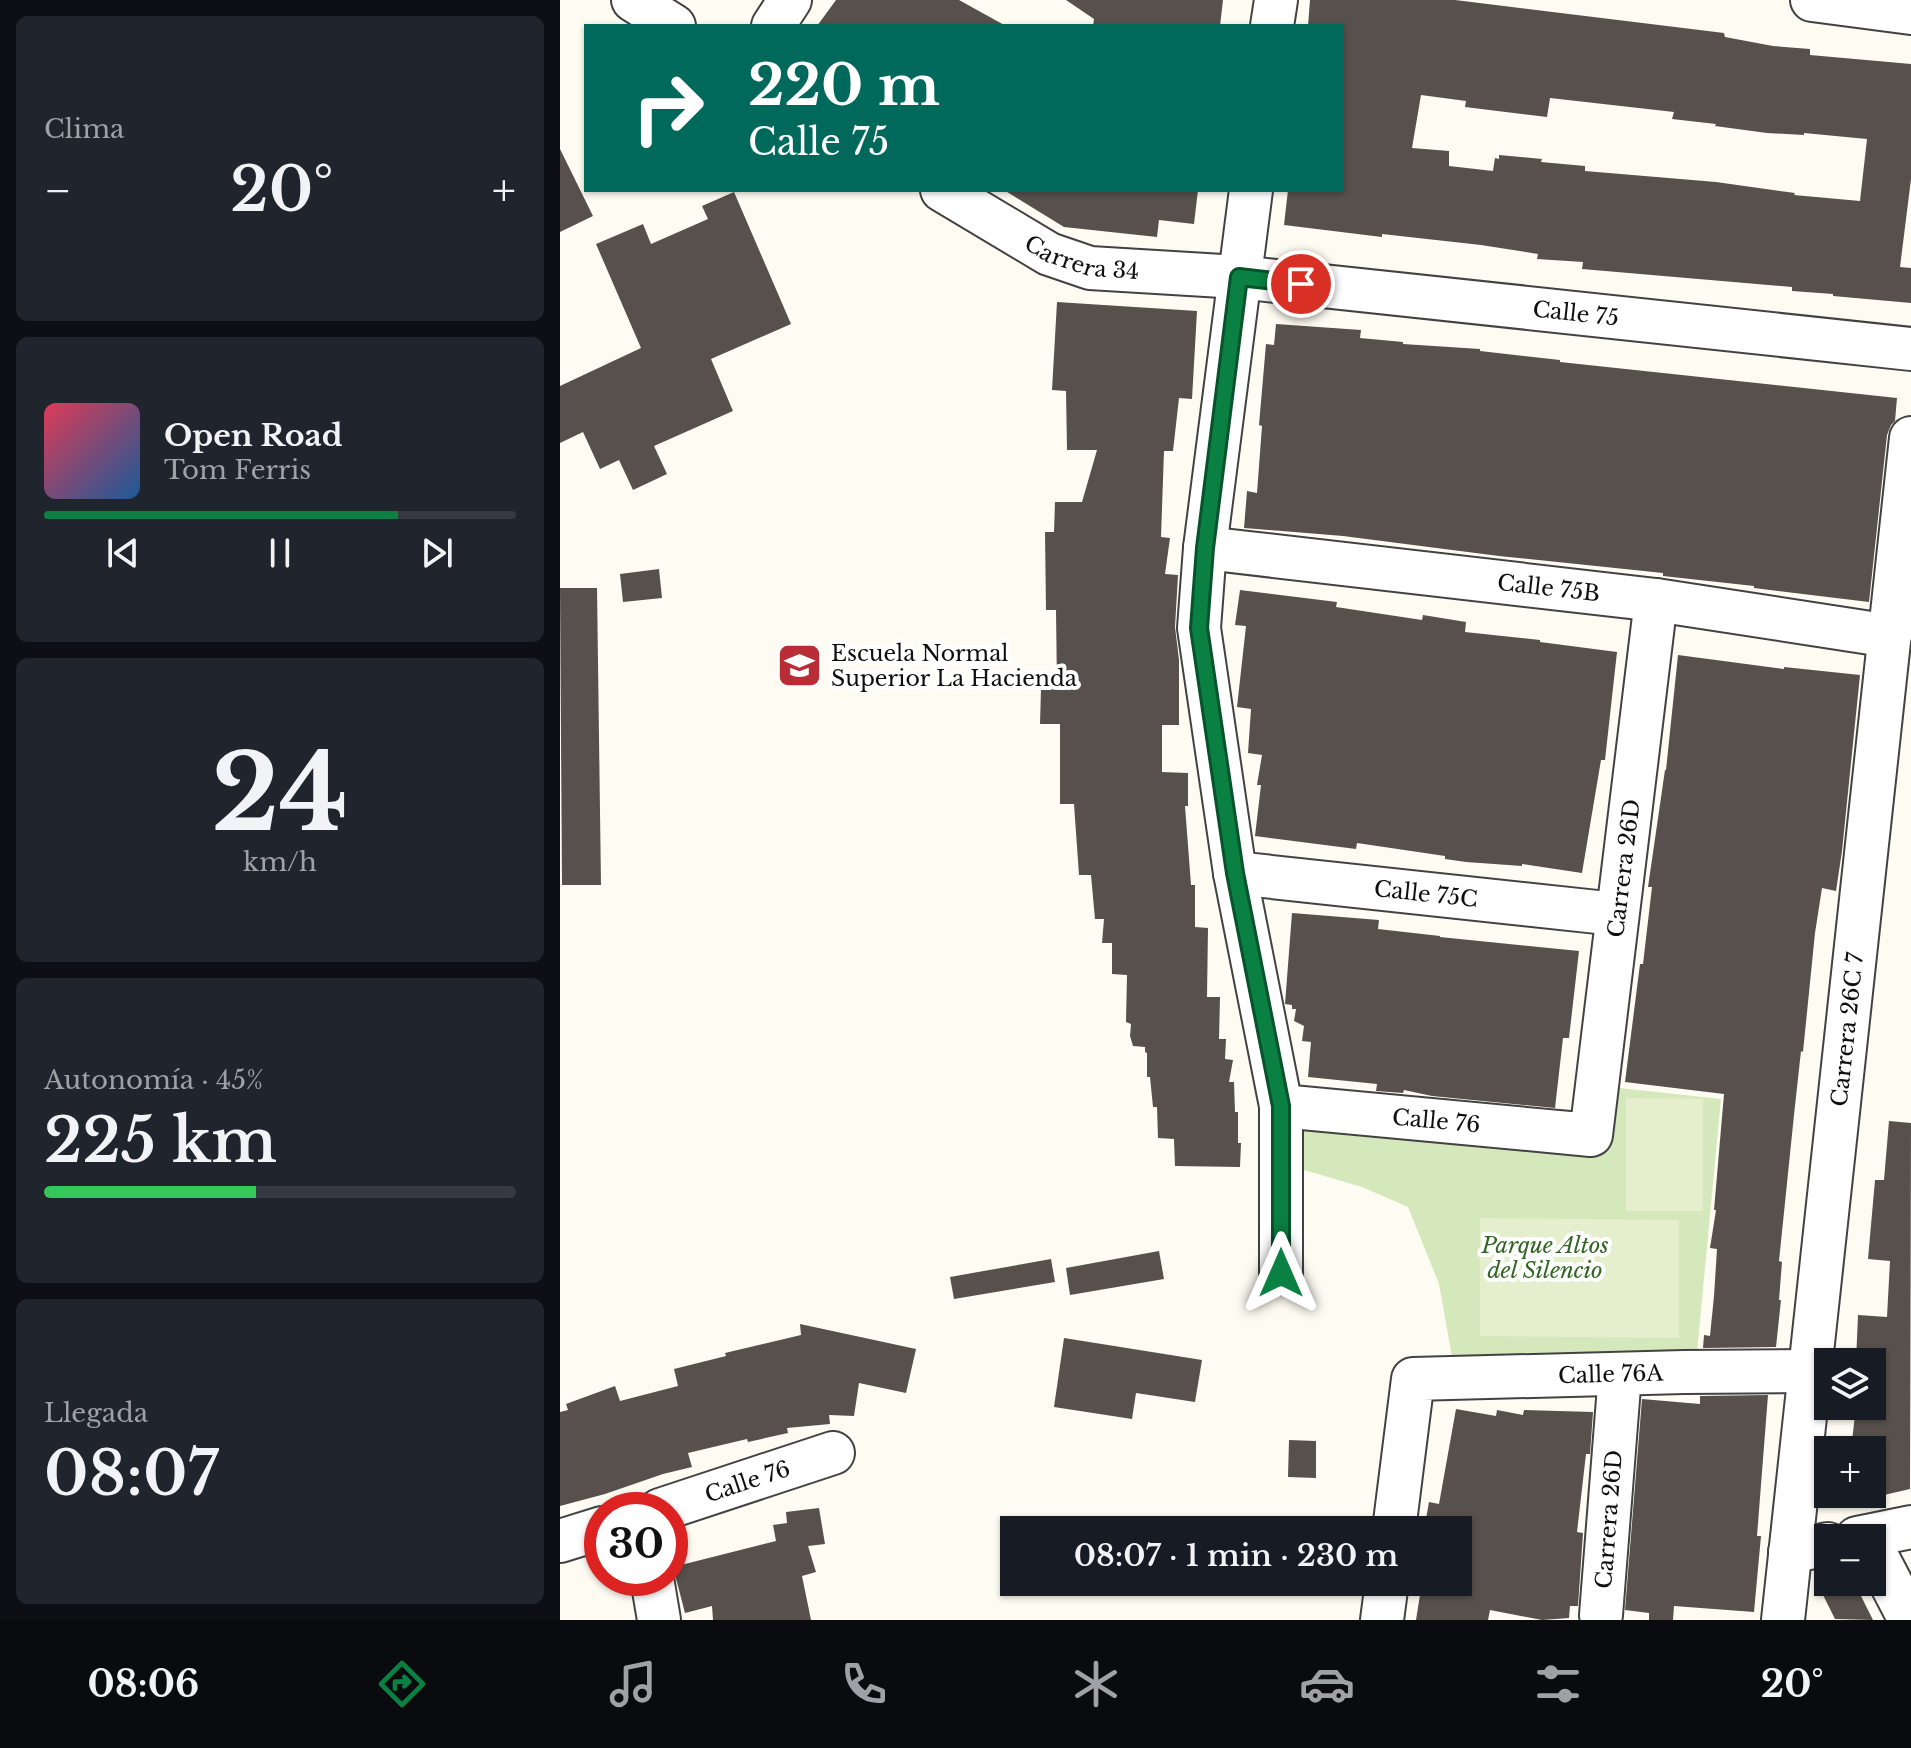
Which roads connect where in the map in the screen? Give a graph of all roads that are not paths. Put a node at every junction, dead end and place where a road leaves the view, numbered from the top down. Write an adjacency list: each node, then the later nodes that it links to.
1 (633, 0): 6 (street)
2 (790, 0): 7 (street)
3 (1276, 0): 8 (street)
4 (1812, 0): 5 (street)
5 (1911, 13)
6 (671, 24)
7 (774, 24)
8 (1272, 24)
9 (945, 192): 11 (street, Carrera 34)
10 (1251, 192): 11 (street)
11 (1239, 277): 12 (street, Calle 75); 14 (street)
12 (1911, 349)
13 (1911, 438): 16 (street, Carrera 26C 7)
14 (1205, 548): 15 (street, Calle 75B); 17 (street)
15 (1656, 600): 16 (street, Calle 75B); 18 (street, Carrera 26D)
16 (1890, 636): 22 (street, Carrera 26C 7)
17 (1235, 873): 18 (street, Calle 75C); 19 (street)
18 (1616, 914): 20 (street, Carrera 26D)
19 (1281, 1106): 20 (street, Calle 76); 21 (street)
20 (1591, 1135)
21 (1281, 1273)
22 (1810, 1371): 23 (street, Calle 76A); 27 (street, Carrera 26C 7)
23 (1620, 1374): 26 (street, Calle 76A); 36 (street, Carrera 26D)
24 (833, 1453): 25 (street, Calle 76)
25 (688, 1501)
26 (1396, 1516)
27 (1843, 1524)
28 (1911, 1527): 29 (street)
29 (1886, 1533)
30 (584, 1534): 31 (street)
31 (560, 1541)
32 (1814, 1582): 39 (street, Carrera 26C 7)
33 (1886, 1590): 40 (street)
34 (655, 1596): 37 (street)
35 (1385, 1596): 38 (street)
36 (1605, 1618)
37 (659, 1620)
38 (1382, 1620)
39 (1783, 1620)
40 (1910, 1620)

